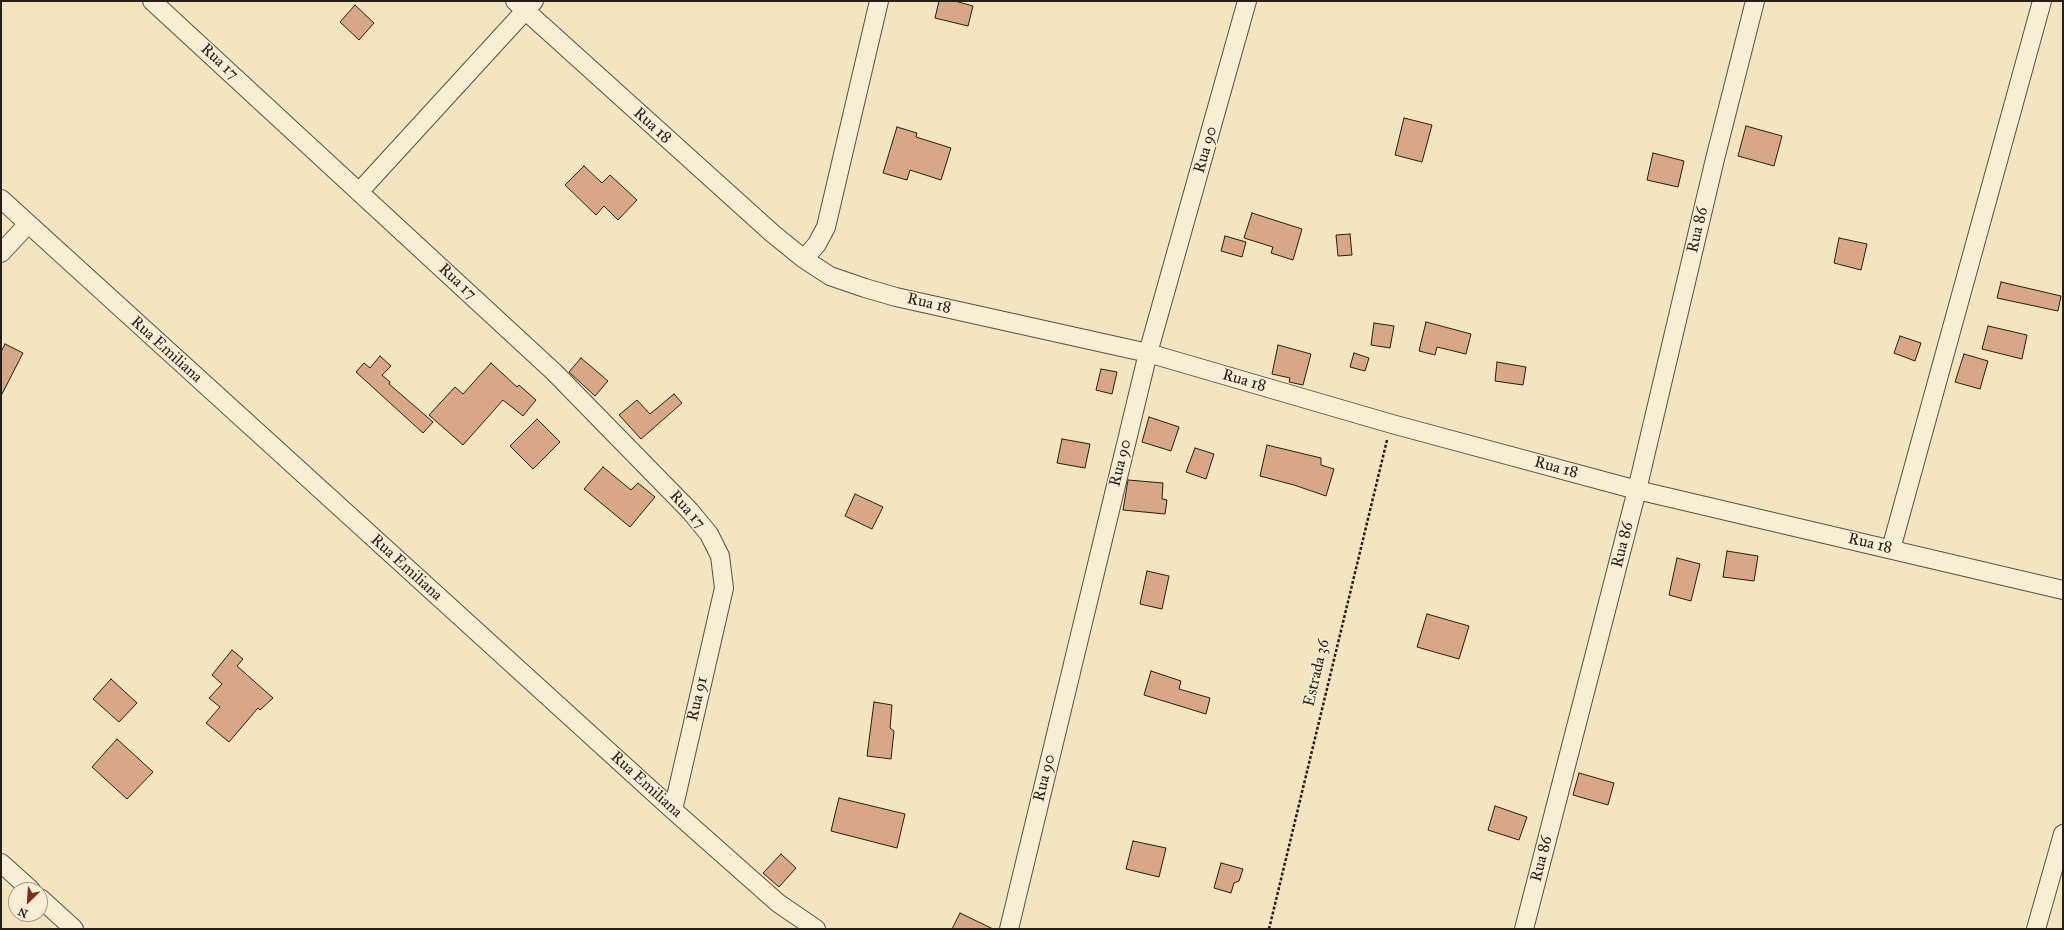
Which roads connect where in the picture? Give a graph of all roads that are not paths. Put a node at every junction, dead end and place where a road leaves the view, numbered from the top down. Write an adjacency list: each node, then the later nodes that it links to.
1 (152, 1): 7 (street, Rua 17)
2 (879, 1): 11 (street)
3 (1247, 1): 12 (street, Rua 90)
4 (1755, 1): 13 (street, Rua 86)
5 (2042, 1): 14 (street)
6 (524, 4): 7 (street); 11 (street, Rua 18)
7 (359, 192): 15 (street, Rua 17)
8 (1, 199): 9 (street, Rua Emiliana)
9 (28, 224): 10 (street); 17 (street, Rua Emiliana)
10 (1, 253)
11 (804, 259): 12 (street, Rua 18)
12 (1148, 353): 13 (street, Rua 18); 24 (street, Rua 90)
13 (1637, 490): 14 (street, Rua 18); 25 (street, Rua 86)
14 (1891, 549): 16 (street, Rua 18)
15 (724, 588): 17 (street, Rua 91)
16 (2063, 590)
17 (673, 810): 23 (street, Rua Emiliana)
18 (2063, 834): 26 (street)
19 (1, 863): 20 (street)
20 (22, 882)
21 (48, 905): 22 (street)
22 (74, 929)
23 (816, 929)
24 (1009, 929)
25 (1524, 929)
26 (2036, 929)

